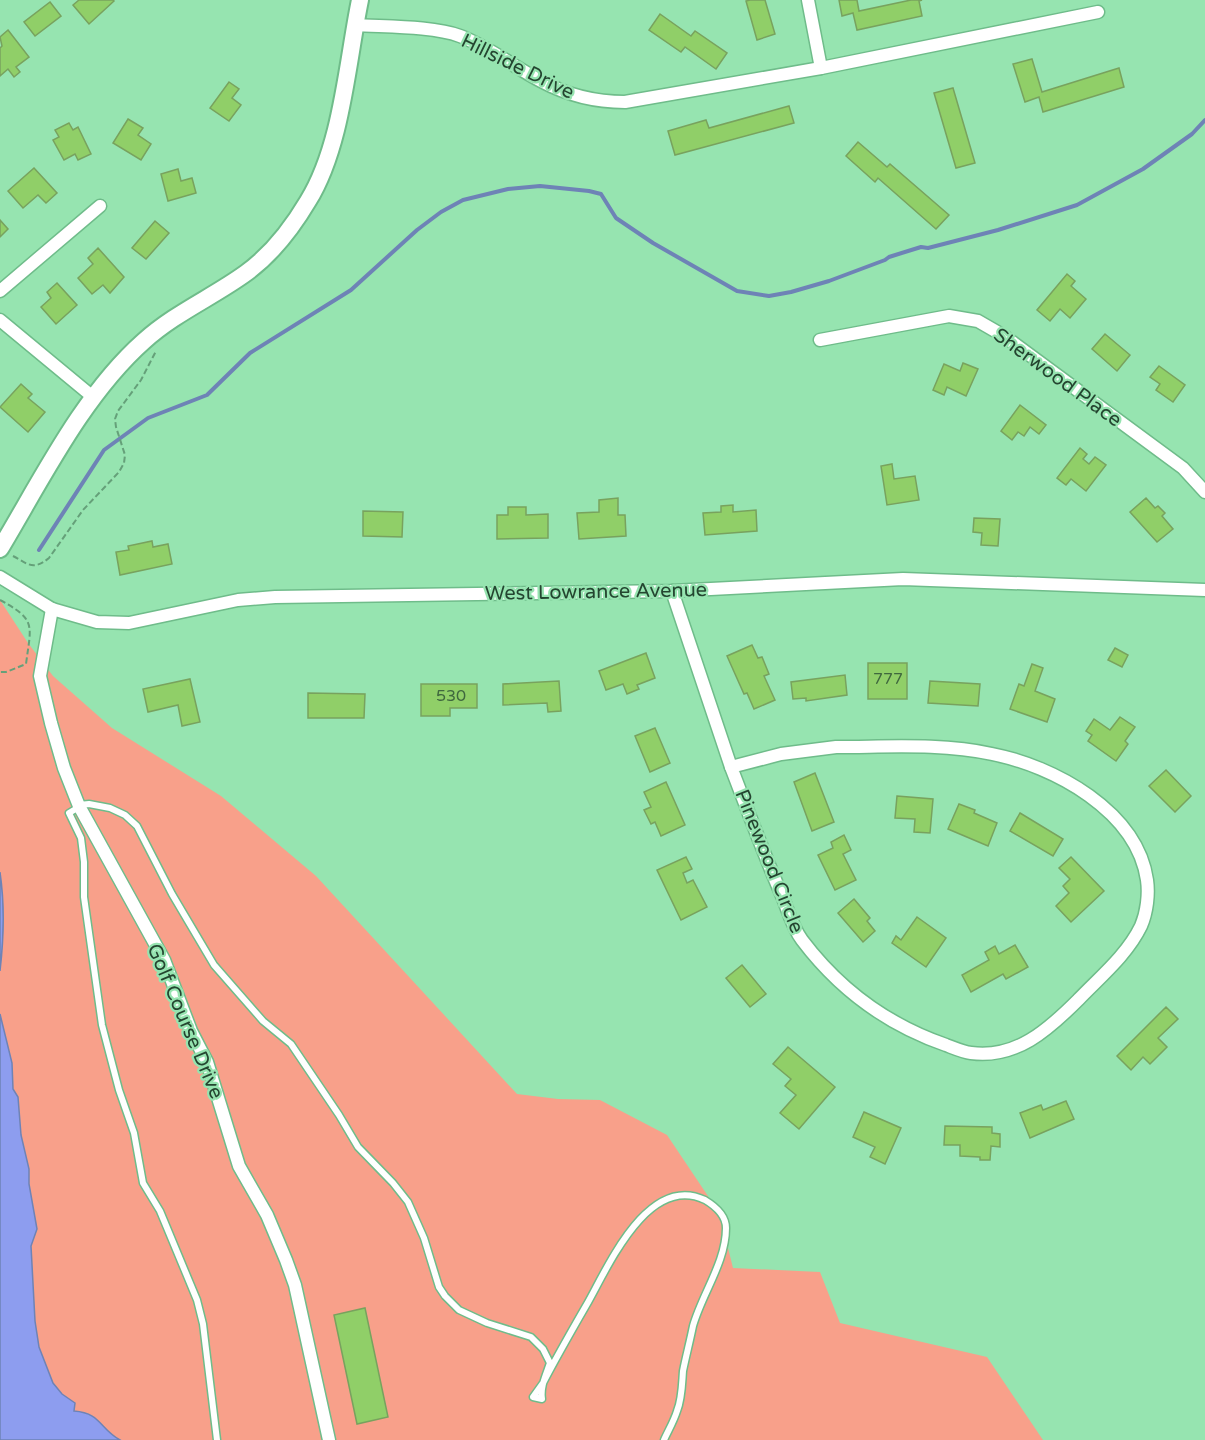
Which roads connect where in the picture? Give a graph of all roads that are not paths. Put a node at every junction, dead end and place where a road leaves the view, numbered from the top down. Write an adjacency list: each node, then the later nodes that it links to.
1 (360, 0): 4 (street)
2 (808, 0): 5 (street)
3 (1098, 12): 5 (street, Hillside Drive)
4 (355, 25): 5 (street, Hillside Drive); 10 (street)
5 (821, 68)
6 (100, 206): 7 (street)
7 (0, 291)
8 (0, 320): 10 (street)
9 (820, 340): 11 (street, Sherwood Place)
10 (93, 397): 12 (street)
11 (1205, 492)
12 (6, 554)
13 (0, 577): 16 (street, West Lowrance Avenue)
14 (1205, 590): 15 (street, West Lowrance Avenue)
15 (672, 591): 16 (street, West Lowrance Avenue); 17 (street, Pinewood Circle)
16 (52, 609): 18 (street, Golf Course Drive)
17 (731, 767): 17 (street, Pinewood Circle)
18 (79, 806): 19 (lane); 20 (street, Golf Course Drive); 21 (lane)
19 (217, 1440)
20 (329, 1440)
21 (664, 1440)

